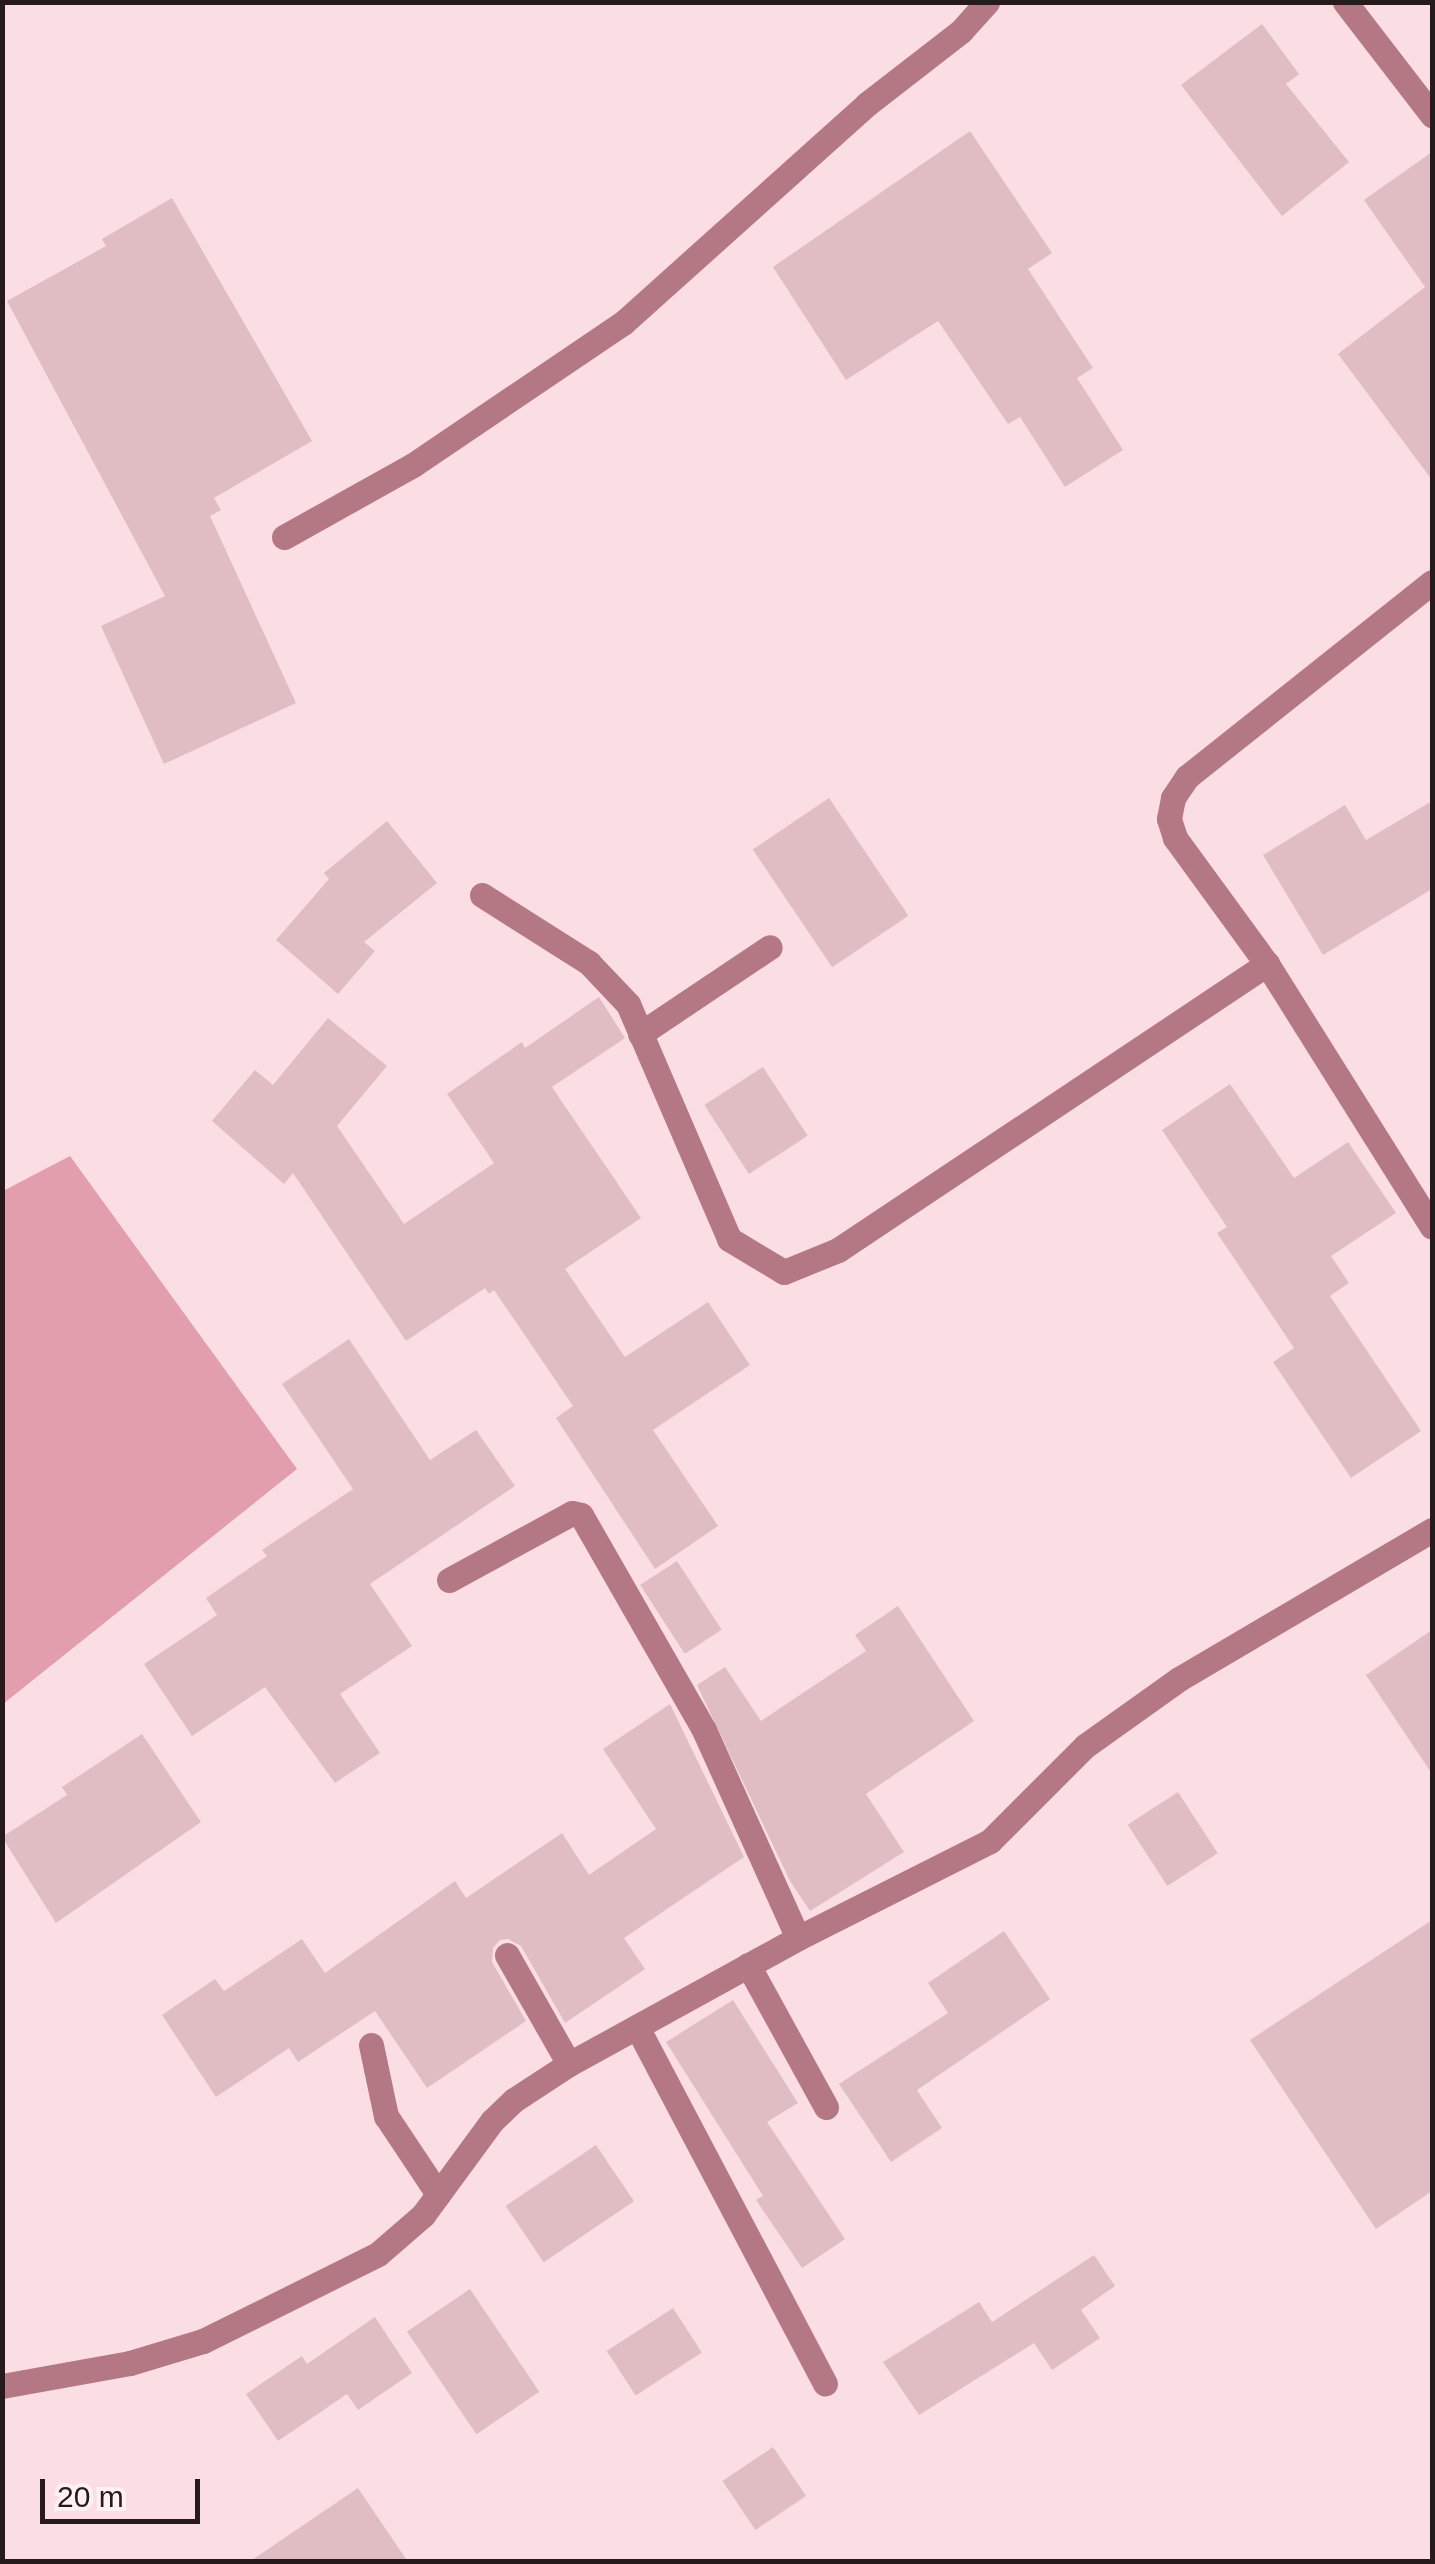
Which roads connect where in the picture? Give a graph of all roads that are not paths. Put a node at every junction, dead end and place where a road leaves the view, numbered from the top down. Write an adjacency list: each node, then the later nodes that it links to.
1 (987, 2): 4 (street)
2 (1344, 2): 3 (street)
3 (1432, 116)
4 (284, 537)
5 (1432, 582): 8 (street)
6 (482, 895): 9 (street)
7 (770, 946): 9 (street)
8 (1267, 964): 9 (street); 10 (street)
9 (640, 1034)
10 (1428, 1210)
11 (1432, 1530): 13 (street)
12 (448, 1580): 13 (street)
13 (798, 1938): 15 (street)
14 (507, 1955): 18 (street)
15 (748, 1965): 16 (street); 19 (street)
16 (637, 2027): 18 (street); 21 (street)
17 (371, 2045): 20 (street)
18 (570, 2064): 20 (street)
19 (826, 2107)
20 (438, 2194): 22 (street)
21 (825, 2383)
22 (2, 2386)

